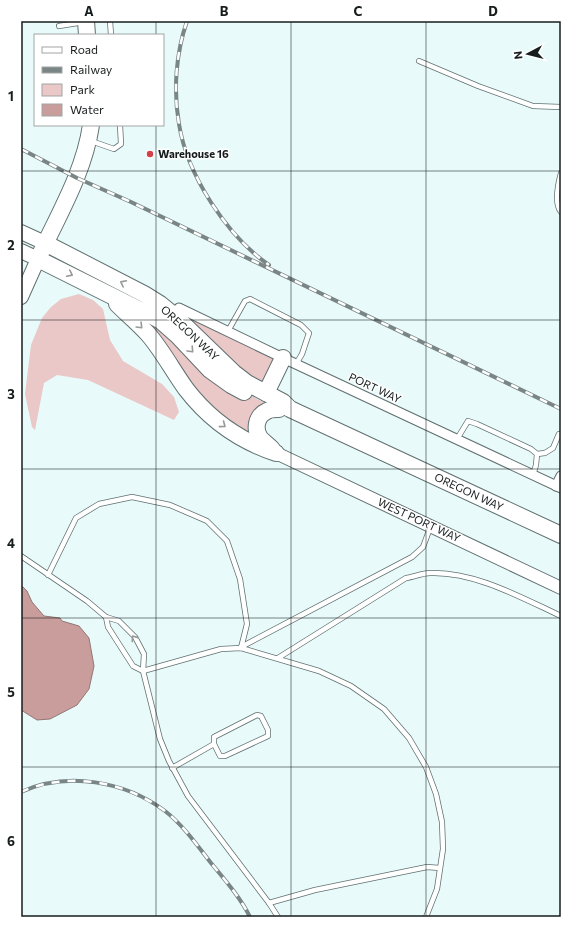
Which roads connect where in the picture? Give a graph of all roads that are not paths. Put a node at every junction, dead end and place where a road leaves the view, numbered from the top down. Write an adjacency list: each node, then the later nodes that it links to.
1 (110, 21): 4 (lane)
2 (59, 26): 3 (lane)
3 (86, 26)
4 (111, 34)
5 (419, 61): 6 (lane)
6 (561, 107)
7 (120, 126): 8 (lane)
8 (90, 133): 12 (highway)
9 (561, 173): 10 (lane)
10 (561, 212)
11 (21, 232): 12 (main road, OREGON WAY)
12 (45, 243): 14 (highway); 20 (highway, OREGON WAY, one-way to 12)
13 (21, 251): 14 (main road, OREGON WAY)
14 (38, 259): 15 (highway, OREGON WAY, one-way to 15); 16 (main road)
15 (101, 290): 21 (highway, OREGON WAY, one-way to 21); 24 (highway, one-way to 24)
16 (21, 297)
17 (179, 308): 18 (street, PORT WAY)
18 (228, 331): 19 (street, PORT WAY); 19 (lane)
19 (290, 361): 20 (highway); 23 (street, PORT WAY)
20 (266, 393): 21 (highway, OREGON WAY)
21 (285, 409): 24 (highway); 30 (highway, OREGON WAY)
22 (561, 435): 25 (lane)
23 (457, 439): 25 (lane); 26 (street, PORT WAY)
24 (276, 453): 29 (street, WEST PORT WAY)
25 (537, 454): 26 (lane)
26 (533, 475): 28 (street, PORT WAY)
27 (561, 476): 28 (street)
28 (559, 487)
29 (431, 526): 33 (street, WEST PORT WAY); 36 (lane)
30 (561, 534)
31 (21, 556): 32 (lane)
32 (48, 575): 35 (lane); 36 (lane)
33 (561, 588)
34 (561, 616): 37 (lane)
35 (106, 617): 38 (lane); 38 (lane, one-way to 35)
36 (241, 648): 37 (lane); 38 (lane)
37 (278, 658): 41 (lane)
38 (143, 671): 40 (lane)
39 (214, 744): 39 (lane); 40 (lane)
40 (172, 768): 42 (lane)
41 (440, 868): 42 (lane); 44 (lane)
42 (269, 903): 43 (lane)
43 (278, 917)
44 (426, 917)

